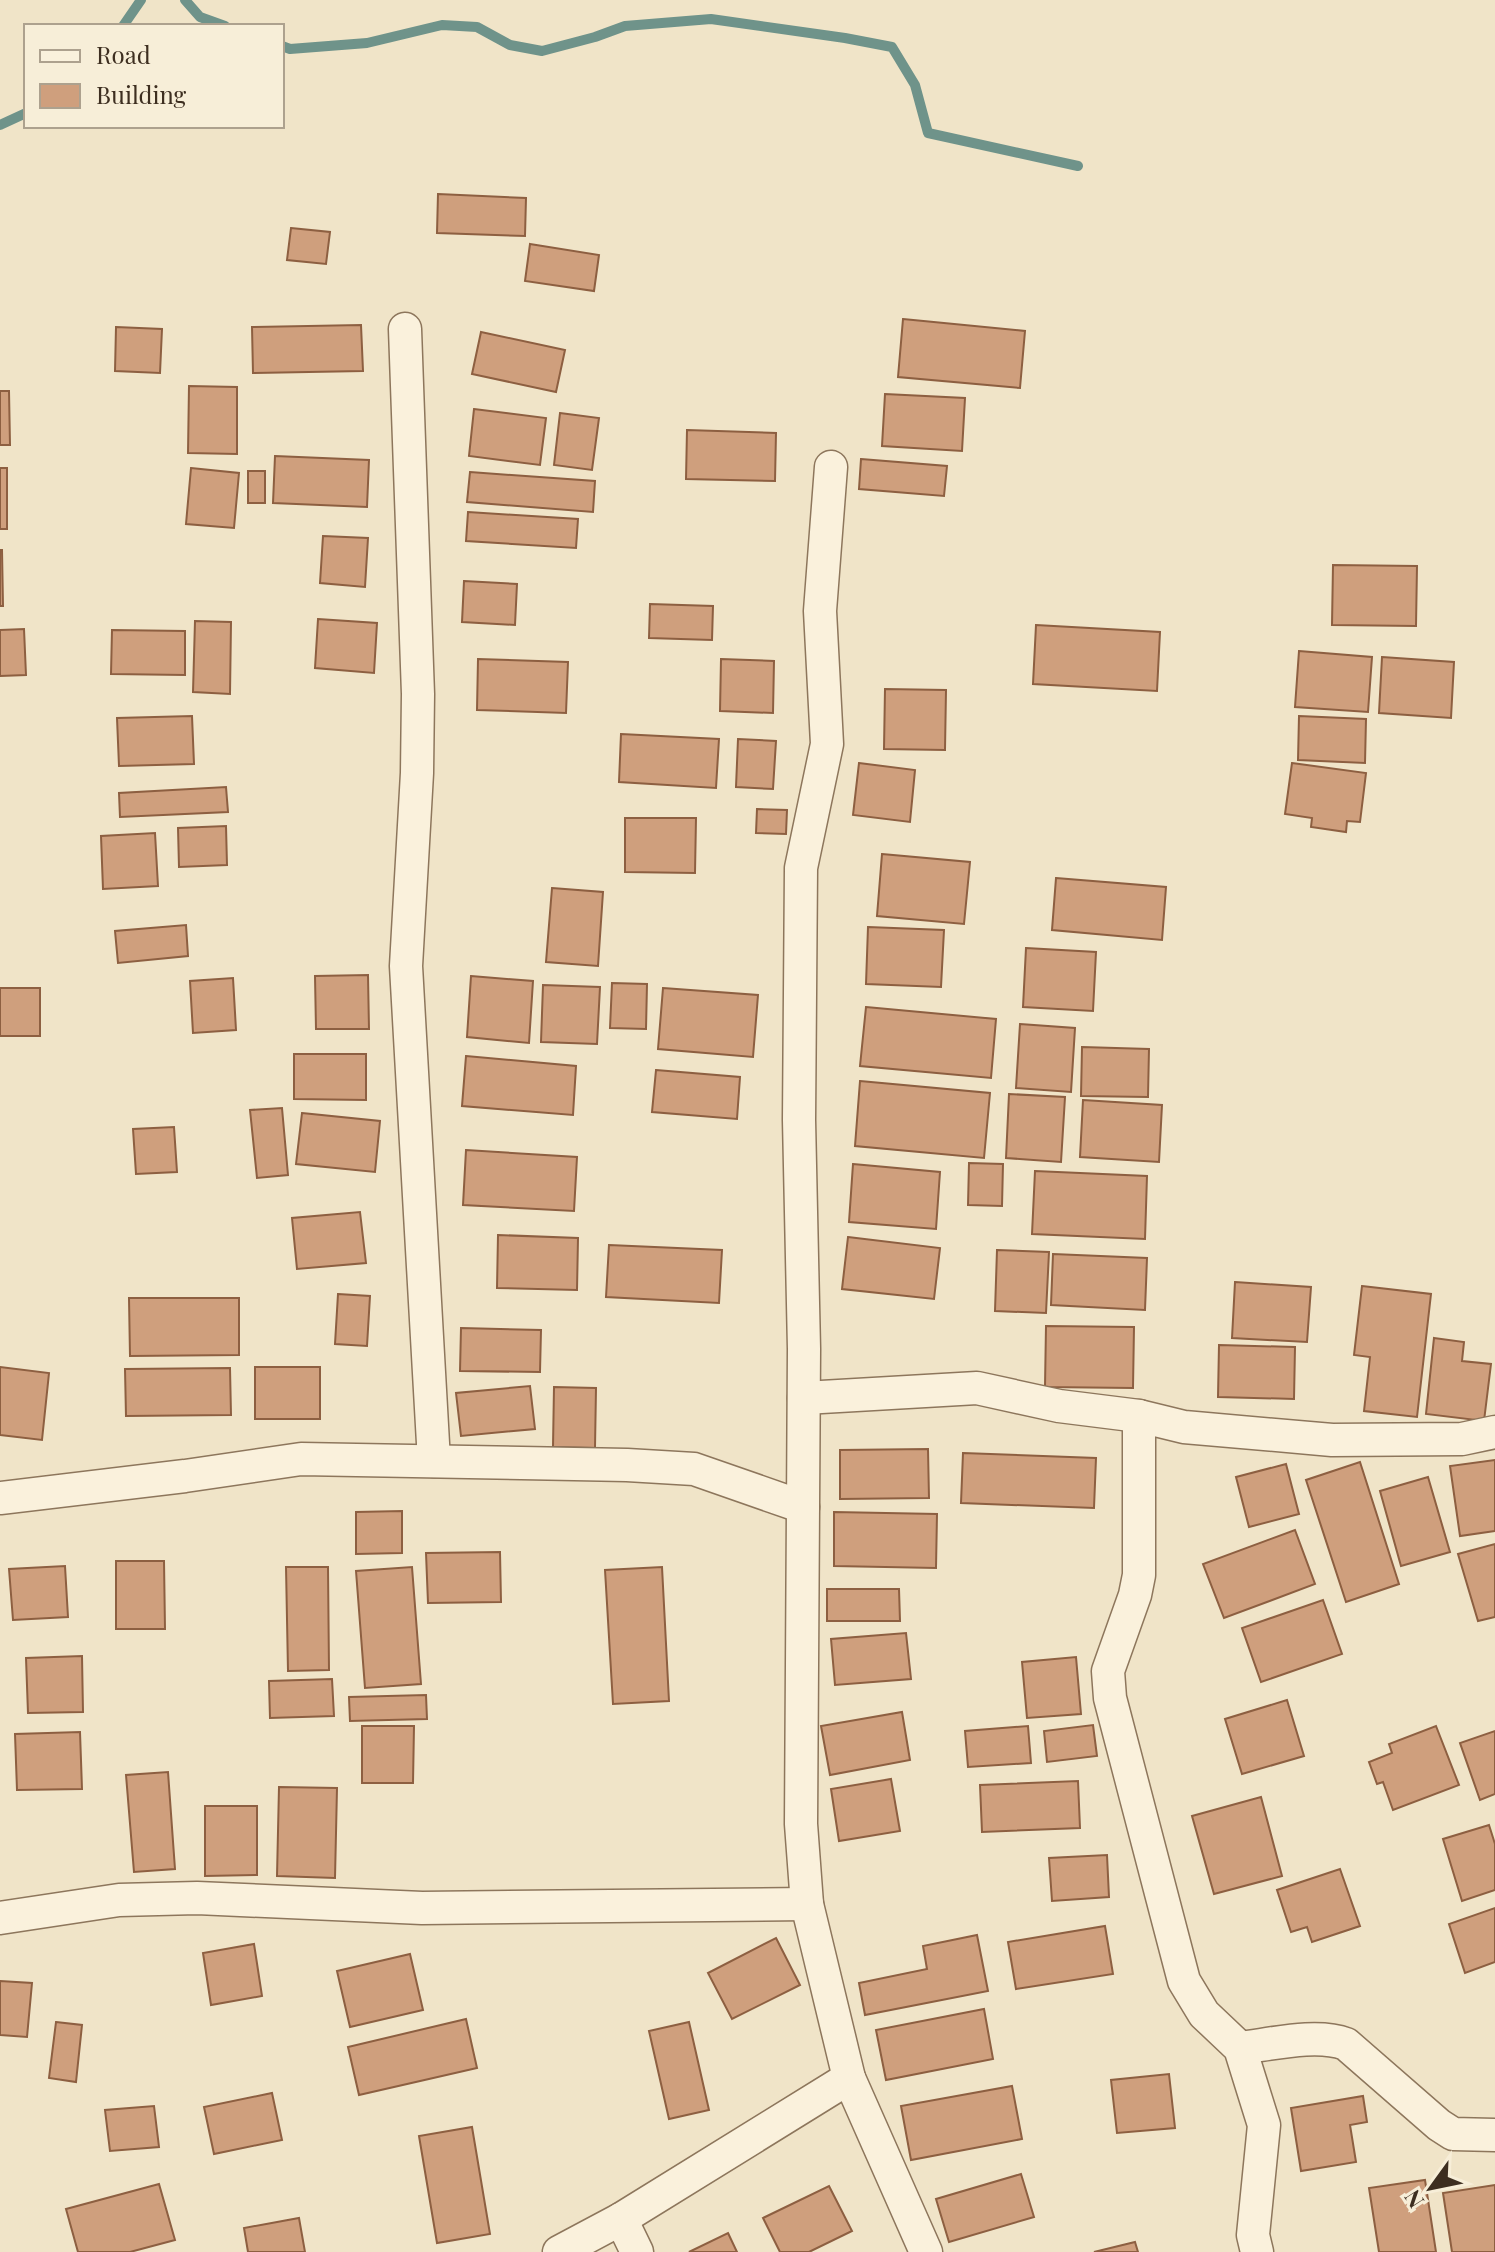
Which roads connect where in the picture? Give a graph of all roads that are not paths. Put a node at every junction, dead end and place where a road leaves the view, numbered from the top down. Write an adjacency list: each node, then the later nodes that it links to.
1 (405, 329): 6 (street)
2 (831, 467): 3 (street)
3 (804, 1398): 4 (street); 8 (street)
4 (1139, 1416): 5 (street); 11 (street)
5 (1495, 1432)
6 (434, 1461): 7 (street); 8 (street)
7 (0, 1498)
8 (803, 1507): 9 (street)
9 (807, 1904): 10 (street); 12 (street)
10 (0, 1918)
11 (1240, 2048): 13 (street); 18 (street)
12 (849, 2078): 14 (street); 17 (street)
13 (1495, 2135)
14 (621, 2219): 15 (street); 16 (street)
15 (559, 2252)
16 (637, 2252)
17 (926, 2252)
18 (1257, 2252)

